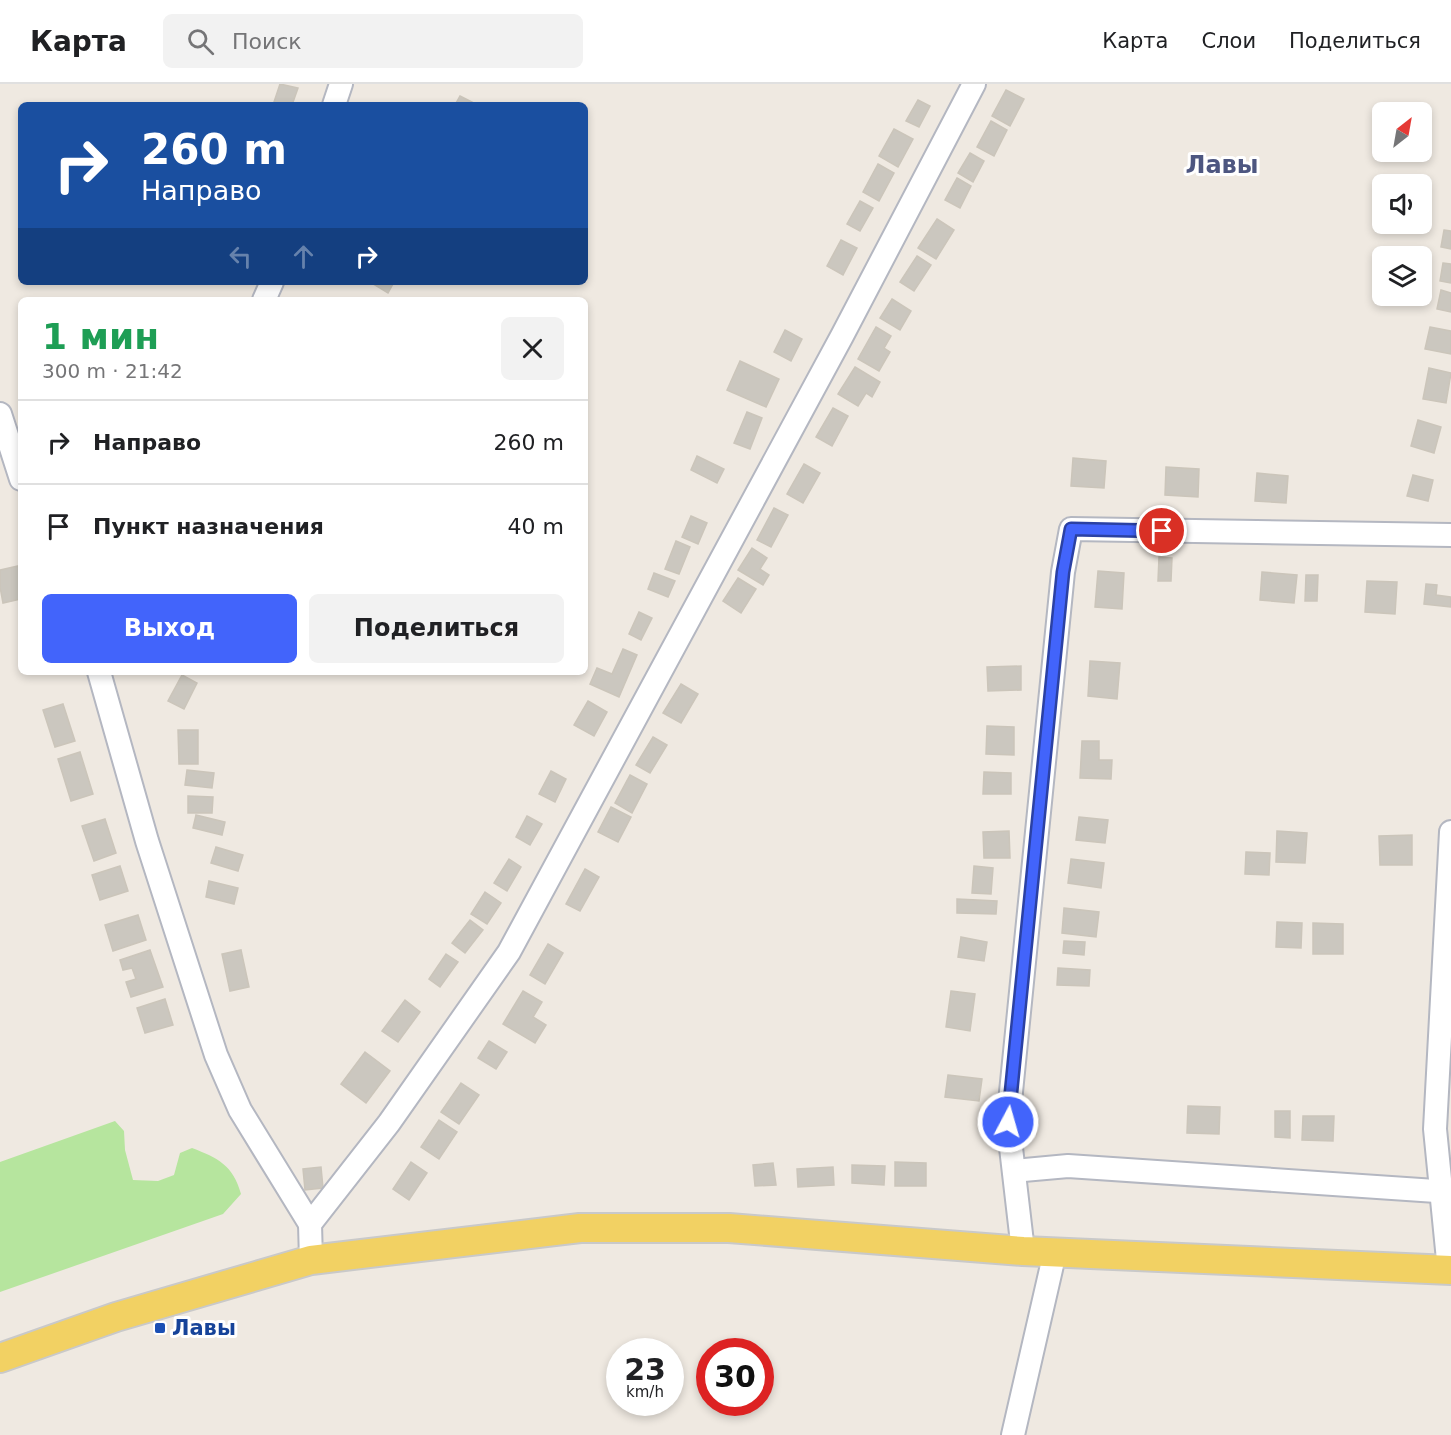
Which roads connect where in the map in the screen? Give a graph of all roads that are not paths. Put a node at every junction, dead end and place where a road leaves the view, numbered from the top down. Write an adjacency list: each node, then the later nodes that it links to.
1 (341, 84): 3 (street)
2 (974, 84): 12 (street)
3 (335, 102)
4 (0, 414): 5 (street)
5 (18, 470)
6 (1451, 535): 10 (street)
7 (100, 675): 12 (street)
8 (1451, 832): 9 (street)
9 (1449, 872): 11 (street)
10 (1014, 1171): 11 (street); 13 (street)
11 (1446, 1192): 16 (street)
12 (310, 1224): 15 (street)
13 (1023, 1251): 14 (main road); 15 (main road)
14 (1056, 1252): 16 (main road); 18 (street)
15 (311, 1260): 17 (main road)
16 (1450, 1270)
17 (0, 1358)
18 (1013, 1435)

